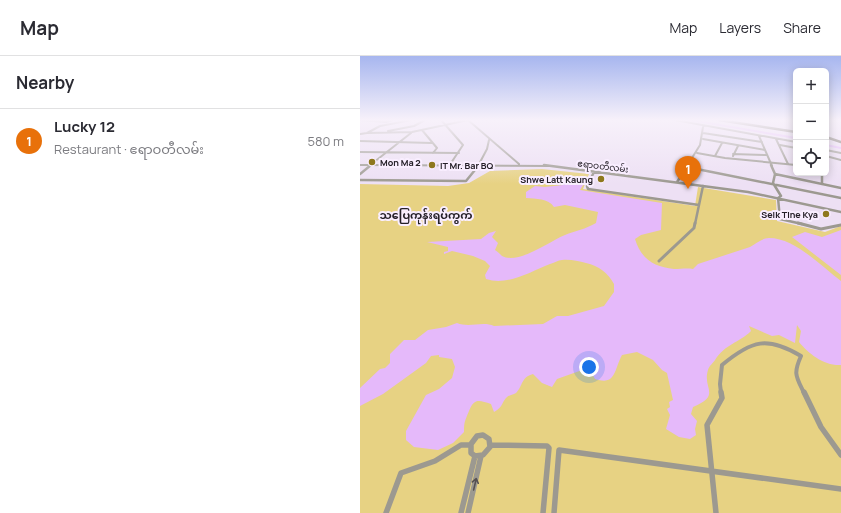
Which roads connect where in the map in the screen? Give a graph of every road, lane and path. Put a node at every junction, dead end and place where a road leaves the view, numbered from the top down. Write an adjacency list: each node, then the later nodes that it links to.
1 (373, 141): 9 (street)
2 (460, 141): 21 (street)
3 (489, 141): 35 (street)
4 (491, 141): 31 (street)
5 (702, 141): 22 (street)
6 (714, 141): 12 (street)
7 (758, 141): 11 (street)
8 (778, 141): 13 (street)
9 (399, 142): 10 (street); 19 (street)
10 (432, 142): 20 (street)
11 (762, 142): 16 (street)
12 (722, 143): 14 (street); 26 (street)
13 (780, 145): 15 (street); 32 (street)
14 (738, 146): 16 (street); 24 (street)
15 (793, 147)
16 (765, 150): 25 (street)
17 (829, 151): 23 (street)
18 (360, 152): 19 (street)
19 (386, 153): 20 (street); 34 (street)
20 (433, 153): 21 (street)
21 (459, 153): 37 (street)
22 (697, 153): 26 (street); 38 (street)
23 (841, 153)
24 (733, 154): 25 (street); 28 (street)
25 (766, 155): 30 (street)
26 (715, 156): 28 (street)
27 (829, 157): 29 (street)
28 (733, 159): 30 (street)
29 (841, 160)
30 (770, 163): 32 (street); 41 (street)
31 (519, 164): 35 (street, ဧရာဝတီလမ်း); 39 (street, ဧရာဝတီလမ်း)
32 (788, 164): 36 (street)
33 (360, 165): 34 (street, ဧရာဝတီလမ်း)
34 (371, 165): 37 (street, ဧရာဝတီလမ်း); 40 (street)
35 (479, 165): 37 (street, ဧရာဝတီလမ်း); 45 (street)
36 (793, 165)
37 (449, 166)
38 (687, 167): 46 (street); 47 (street)
39 (594, 172): 46 (street, ဧရာဝတီလမ်း); 53 (street)
40 (360, 174)
41 (775, 174): 44 (street); 47 (street)
42 (800, 176): 44 (street)
43 (822, 176): 48 (street)
44 (799, 179): 48 (street)
45 (360, 180)
46 (677, 182): 49 (street, ဧရာဝတီလမ်း)
47 (773, 183): 51 (street); 52 (street)
48 (822, 184): 50 (street)
49 (702, 186): 51 (street, ဧရာဝတီလမ်း); 53 (street)
50 (841, 188)
51 (778, 198): 54 (street, ဧရာဝတီလမ်း); 55 (street)
52 (841, 198)
53 (699, 205): 56 (street)
54 (841, 212)
55 (841, 225)
56 (659, 261)
57 (470, 445): 58 (street); 60 (street); 63 (street)
58 (490, 445): 60 (street); 66 (street)
59 (841, 455): 61 (street)
60 (478, 456): 64 (street); 65 (street, one-way to 60)
61 (712, 471): 62 (street); 67 (street); 68 (street)
62 (841, 489)
63 (386, 513)
64 (461, 513)
65 (468, 513)
66 (543, 513)
67 (554, 513)
68 (716, 513)

